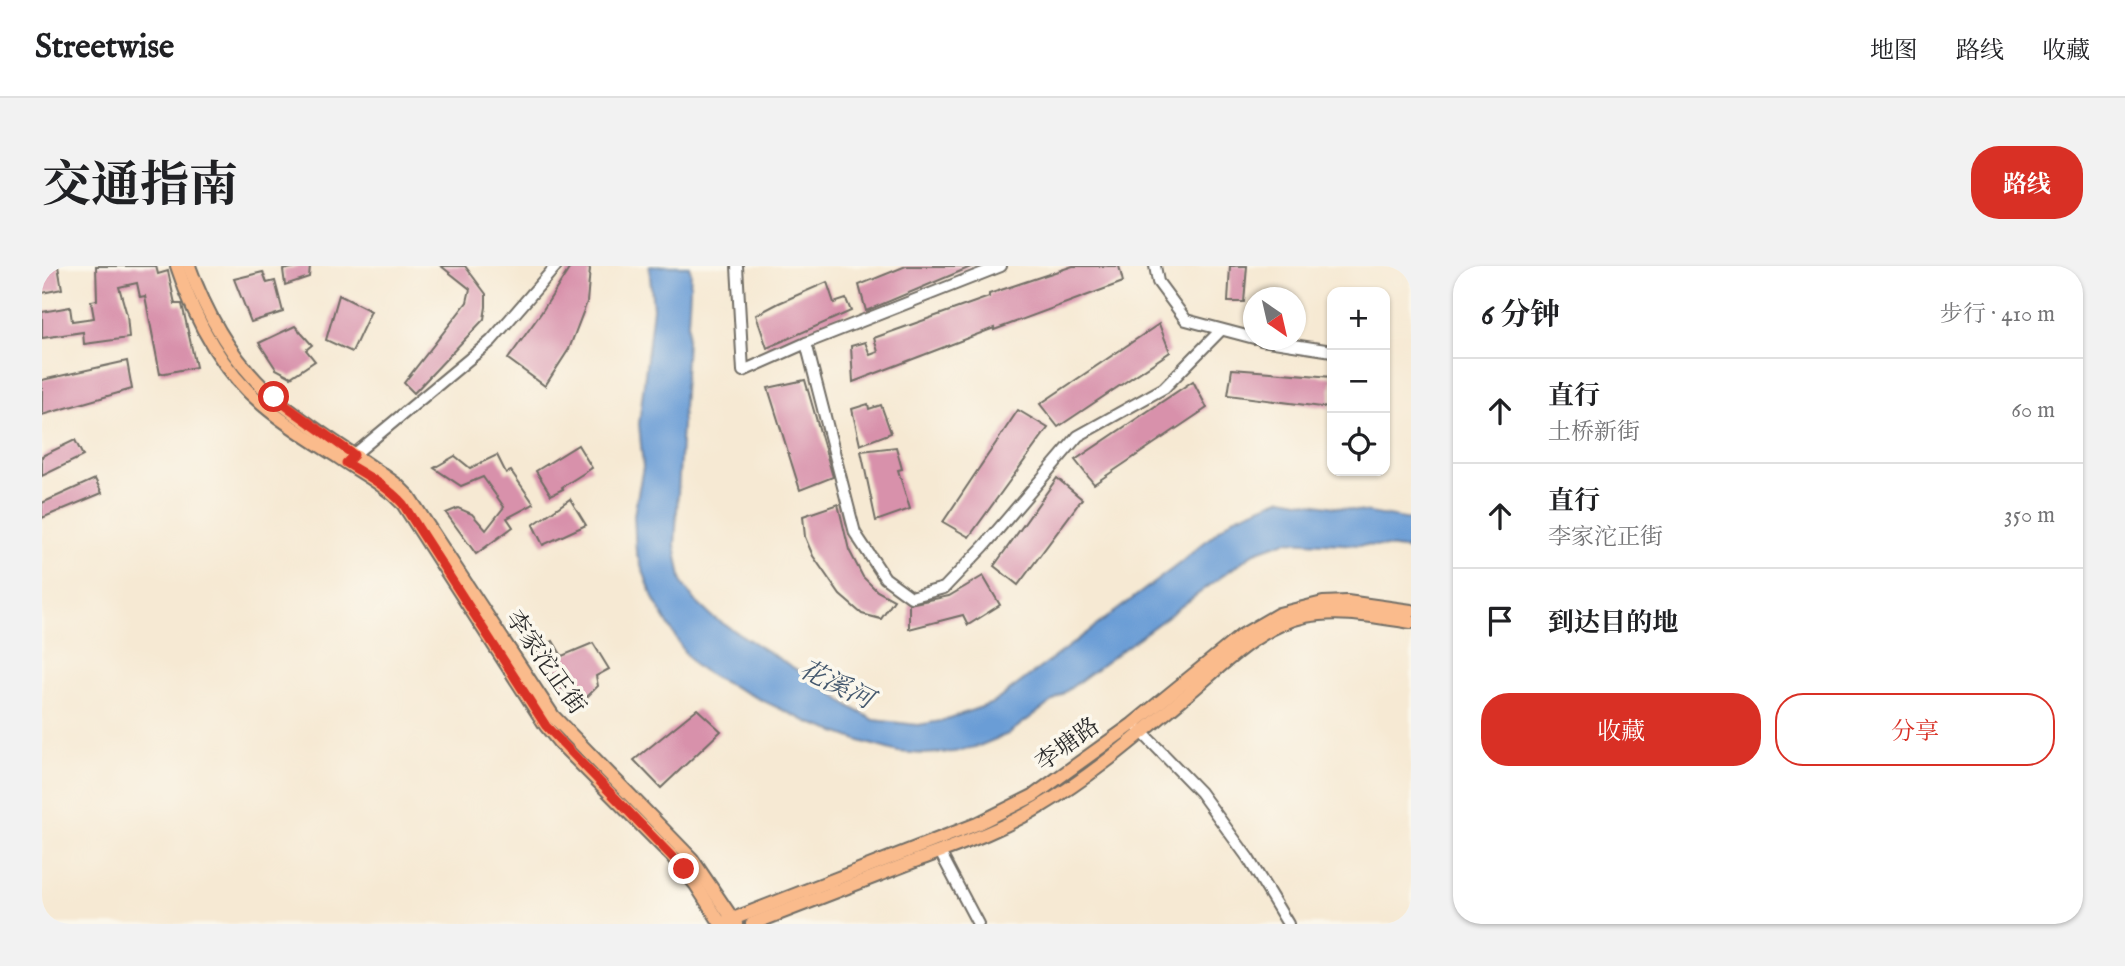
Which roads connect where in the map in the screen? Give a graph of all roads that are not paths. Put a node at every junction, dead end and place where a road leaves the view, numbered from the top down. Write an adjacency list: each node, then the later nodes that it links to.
1 (177, 266): 12 (main road)
2 (189, 266): 12 (main road)
3 (556, 266): 12 (street)
4 (737, 266): 9 (street)
5 (1000, 266): 9 (street)
6 (1155, 266): 7 (street)
7 (1221, 330): 8 (street); 9 (street)
8 (1243, 335)
9 (806, 343)
10 (1306, 347): 11 (street)
11 (1327, 350)
12 (350, 459): 17 (main road, 李家沱正街)
13 (1411, 611): 15 (main road, 李塘路)
14 (1411, 622): 15 (main road, 李塘路)
15 (1137, 728): 16 (main road, 李塘路); 17 (main road, 李塘路); 20 (street)
16 (940, 852): 18 (main road, 李塘路); 19 (street)
17 (728, 922)
18 (752, 924)
19 (978, 924)
20 (1289, 924)

